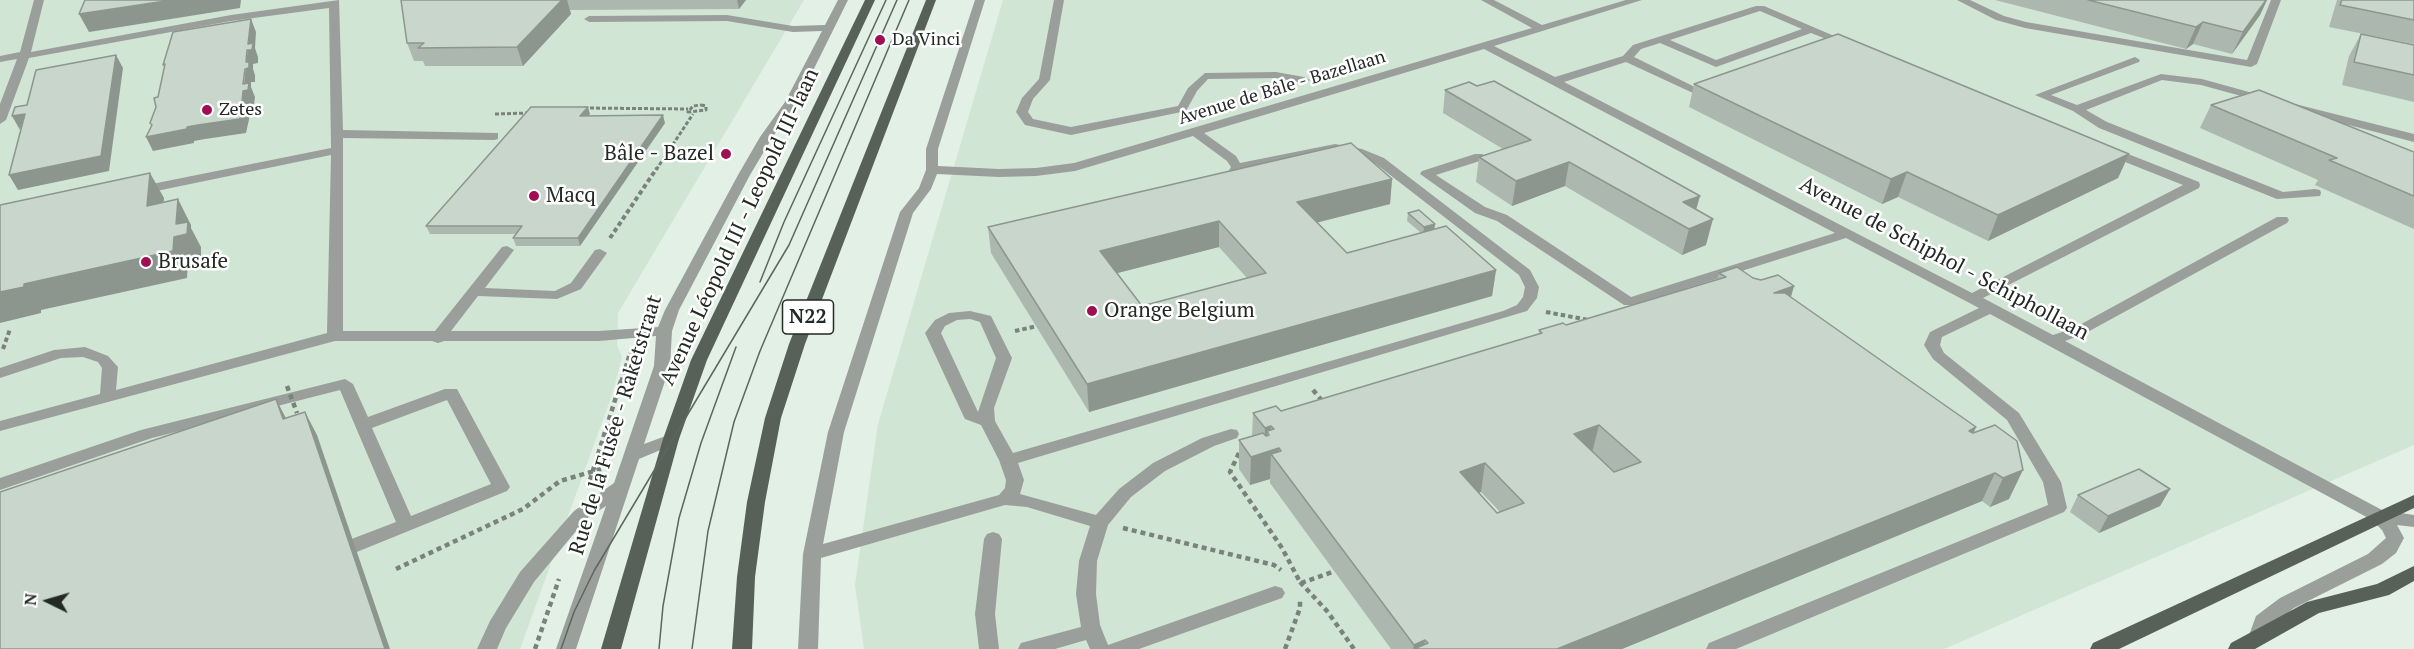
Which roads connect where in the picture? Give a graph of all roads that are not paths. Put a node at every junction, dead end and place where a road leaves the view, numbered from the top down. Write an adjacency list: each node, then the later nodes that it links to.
1 (39, 0): 19 (street)
2 (843, 0): 13 (street, Rue de la Fusée - Raketstraat)
3 (870, 0): 56 (main road, Avenue Léopold III - Leopold III-laan)
4 (931, 0): 78 (main road, N22)
5 (980, 0): 36 (street)
6 (1059, 0): 23 (street)
7 (1486, 0): 14 (street)
8 (1636, 0): 14 (street, Avenue de Bâle - Bazellaan)
9 (1962, 0): 10 (street)
10 (2276, 0)
11 (334, 2): 19 (street); 29 (street)
12 (589, 19): 13 (street)
13 (829, 28): 47 (street, Rue de la Fusée - Raketstraat)
14 (1542, 28): 17 (street, Avenue de Bâle - Bazellaan)
15 (1811, 29): 16 (street); 16 (street); 18 (street)
16 (1661, 40): 20 (street)
17 (1486, 46): 24 (street, Avenue de Schiphol - Schiphollaan); 28 (street, Avenue de Bâle - Bazellaan)
18 (1858, 48)
19 (25, 55): 21 (street); 27 (street)
20 (1627, 58): 24 (street); 25 (street)
21 (0, 59)
22 (2161, 77): 26 (street); 26 (street); 31 (street)
23 (1304, 80)
24 (1555, 81): 41 (street, Avenue de Schiphol - Schiphollaan)
25 (1693, 90)
26 (2077, 109): 39 (street)
27 (0, 120)
28 (1195, 132): 35 (street); 36 (street, Avenue de Bâle - Bazellaan)
29 (337, 134): 30 (street); 33 (street)
30 (494, 136)
31 (2414, 138)
32 (2102, 148): 45 (street)
33 (337, 150): 38 (street); 48 (street)
34 (1479, 157): 41 (street)
35 (1237, 168): 37 (street); 59 (street)
36 (932, 170): 69 (street)
37 (1217, 181)
38 (124, 193)
39 (2315, 193)
40 (2282, 220): 50 (street)
41 (1849, 233): 45 (street, Avenue de Schiphol - Schiphollaan)
42 (507, 250): 44 (street)
43 (600, 253): 44 (street)
44 (475, 292): 49 (street)
45 (1973, 298): 46 (street, Avenue de Schiphol - Schiphollaan)
46 (1990, 308): 50 (street, Avenue de Schiphol - Schiphollaan); 84 (street)
47 (664, 331): 49 (street); 58 (street, Rue de la Fusée - Raketstraat)
48 (335, 336): 49 (street); 52 (street)
49 (438, 338)
50 (2052, 340): 64 (street, Avenue de Schiphol - Schiphollaan)
51 (0, 373): 52 (street)
52 (108, 397): 55 (street)
53 (987, 421): 53 (street); 59 (street)
54 (363, 425): 60 (street); 67 (street); 67 (street)
55 (0, 426)
56 (671, 439): 58 (street); 77 (main road, Avenue Léopold III - Leopold III-laan)
57 (1237, 440): 66 (street)
58 (631, 456): 61 (street, Rue de la Fusée - Raketstraat)
59 (1008, 460): 62 (street)
60 (0, 484)
61 (621, 486): 75 (street); 76 (street, Rue de la Fusée - Raketstraat)
62 (1005, 499): 66 (street); 69 (street)
63 (2414, 501): 64 (main road)
64 (2378, 516): 65 (street); 74 (street); 85 (main road)
65 (2414, 521)
66 (1100, 523): 73 (street)
67 (406, 525): 70 (street)
68 (993, 539): 80 (street)
69 (812, 554): 79 (street)
70 (319, 560)
71 (2414, 573): 74 (main road)
72 (1275, 592): 83 (street)
73 (1092, 631): 81 (street); 82 (street)
74 (2258, 638): 86 (main road)
75 (487, 649)
76 (566, 649)
77 (611, 649)
78 (742, 649)
79 (808, 649)
80 (989, 649)
81 (1028, 649)
82 (1100, 649)
83 (1116, 649)
84 (1716, 649)
85 (2100, 649)
86 (2238, 649)

